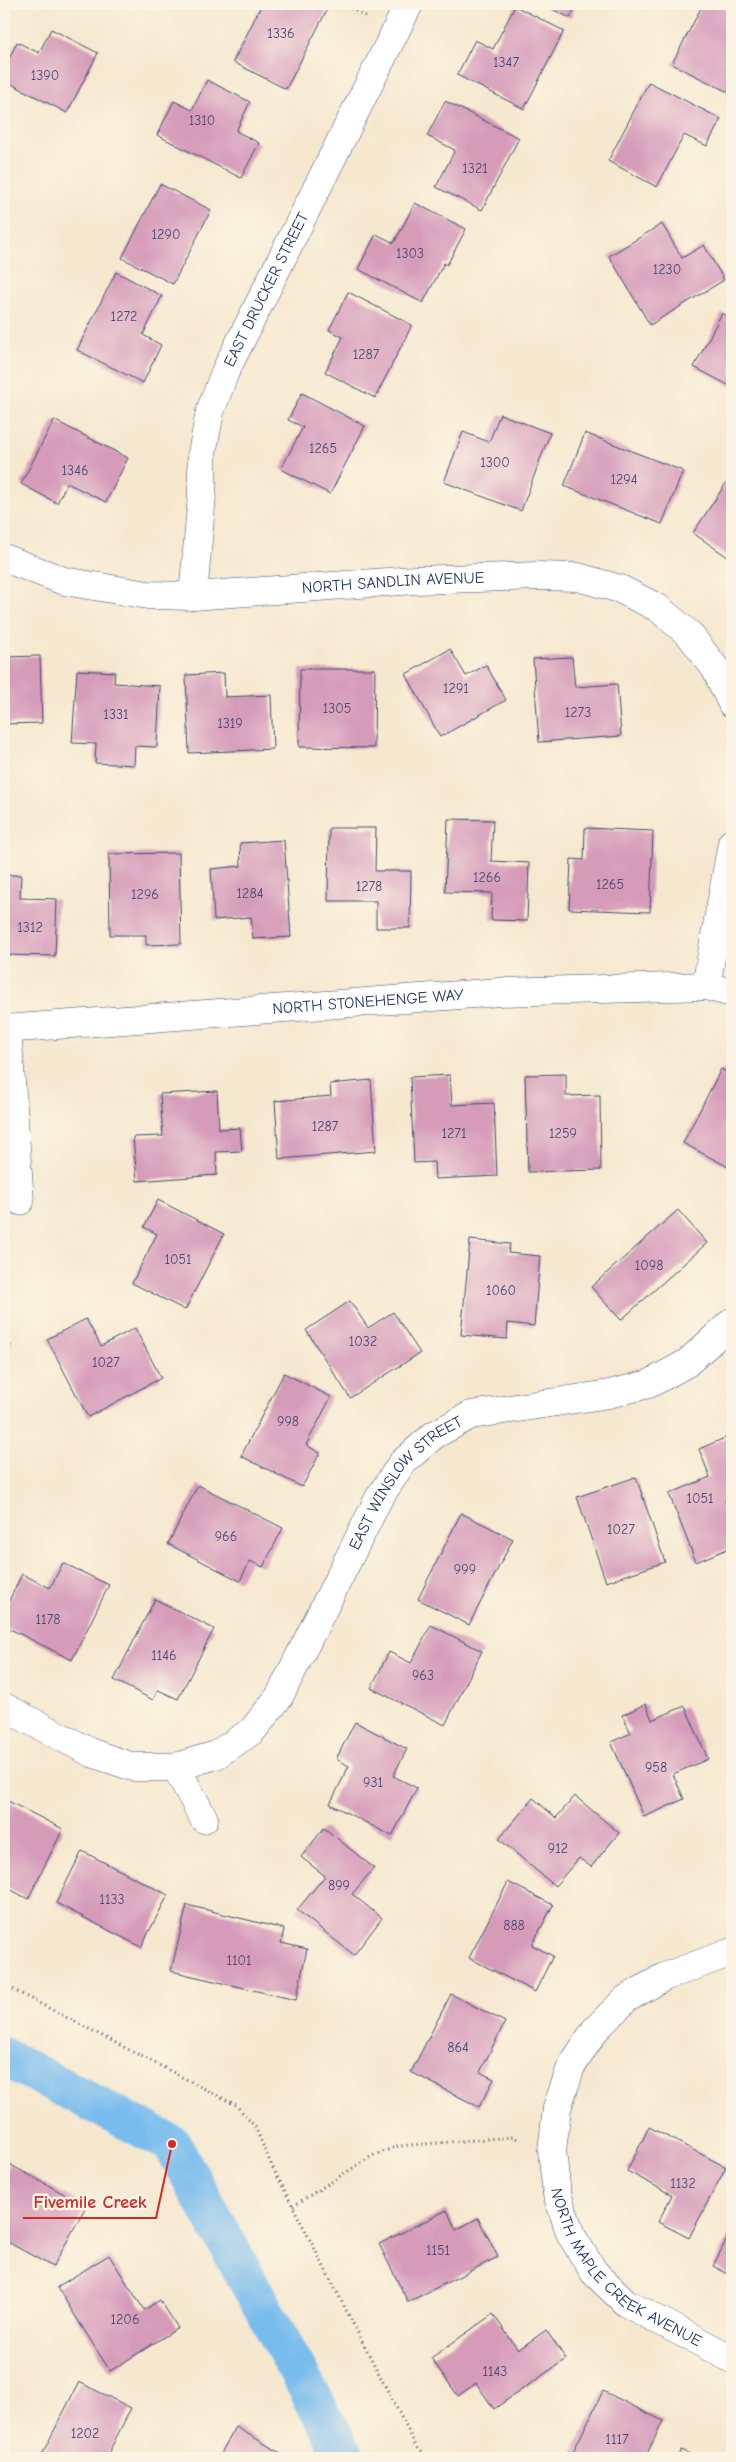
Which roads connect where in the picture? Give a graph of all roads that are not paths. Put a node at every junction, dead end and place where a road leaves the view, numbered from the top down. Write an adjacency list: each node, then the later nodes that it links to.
1 (408, 4): 3 (street, EAST DRUCKER STREET)
2 (4, 558): 3 (street, NORTH SANDLIN AVENUE)
3 (192, 596): 4 (street, NORTH SANDLIN AVENUE)
4 (732, 704)
5 (732, 843): 6 (street)
6 (706, 986): 7 (street, NORTH STONEHENGE WAY); 8 (street, NORTH STONEHENGE WAY)
7 (732, 993)
8 (5, 1028): 9 (street)
9 (20, 1201)
10 (732, 1322): 12 (street, EAST WINSLOW STREET)
11 (4, 1707): 12 (street, EAST WINSLOW STREET)
12 (176, 1767): 13 (street)
13 (204, 1819)
14 (732, 1952): 15 (street, NORTH MAPLE CREEK AVENUE)
15 (732, 2359)

